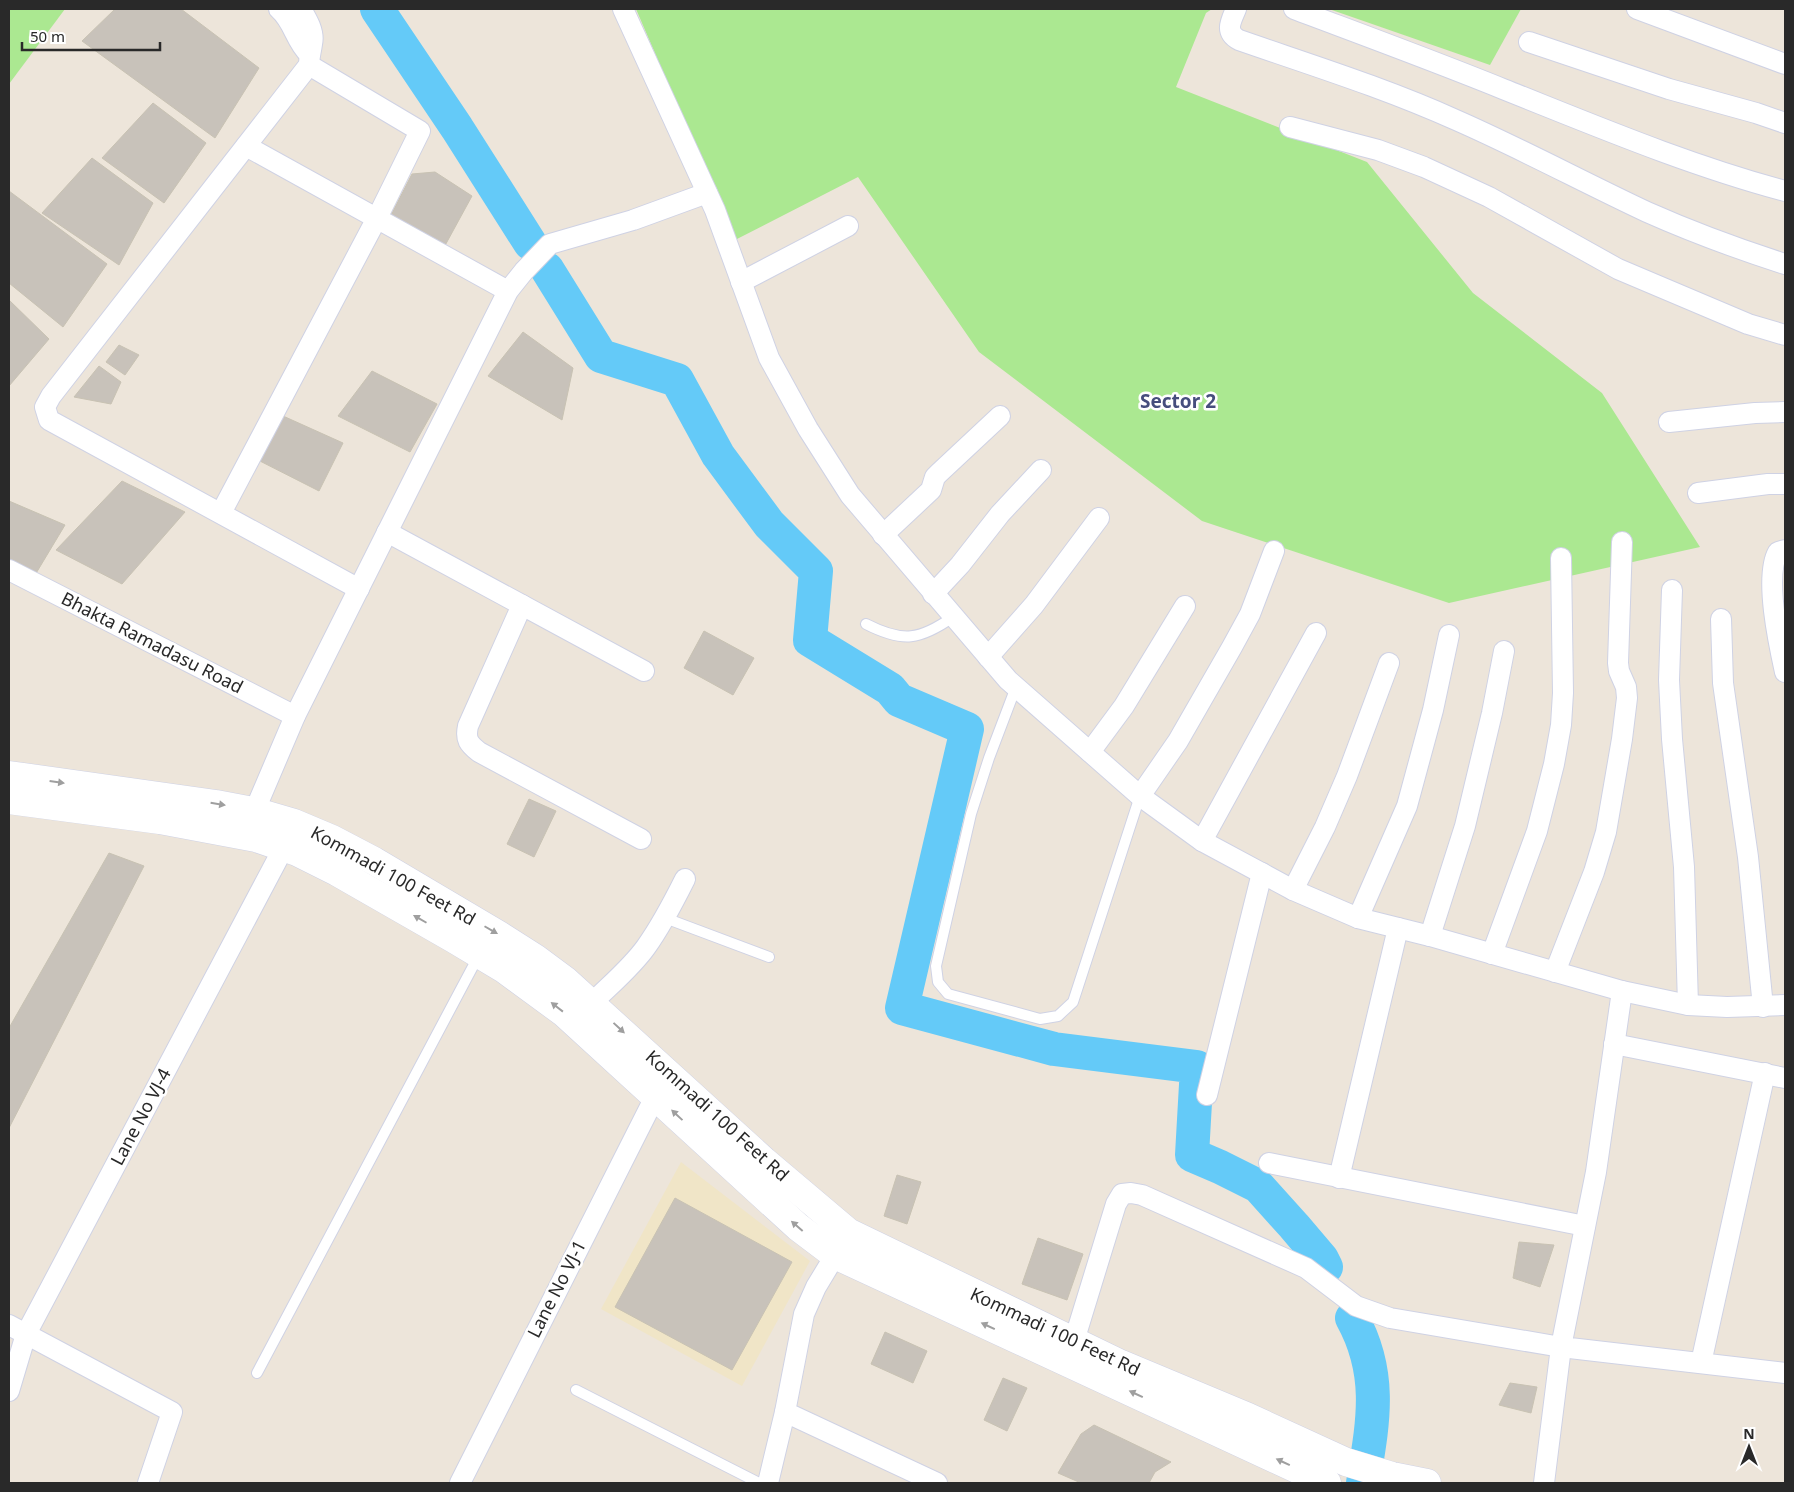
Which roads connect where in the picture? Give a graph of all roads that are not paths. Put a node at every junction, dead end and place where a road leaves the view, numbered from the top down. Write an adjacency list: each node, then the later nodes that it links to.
1 (279, 9): 8 (street)
2 (301, 9): 8 (street)
3 (623, 9): 14 (street)
4 (1236, 9): 17 (street)
5 (1294, 9): 13 (street)
6 (1637, 9): 9 (street)
7 (1529, 42): 10 (street)
8 (309, 59): 12 (street); 15 (street)
9 (1785, 64)
10 (1785, 123)
11 (1290, 126): 20 (street)
12 (246, 146): 15 (street); 27 (street)
13 (1785, 191)
14 (707, 193): 18 (street); 19 (street)
15 (376, 218): 19 (street); 27 (street)
16 (848, 226): 18 (street)
17 (1785, 264)
18 (741, 282): 30 (street)
19 (508, 291): 29 (street)
20 (1785, 335)
21 (1785, 412): 23 (street)
22 (1000, 416): 30 (street)
23 (1670, 422)
24 (1041, 470): 38 (street)
25 (1785, 484): 26 (street)
26 (1698, 493)
27 (221, 513): 36 (street)
28 (1099, 518): 48 (street)
29 (387, 532): 36 (street); 39 (street)
30 (883, 535): 38 (street)
31 (1622, 542): 72 (street)
32 (1785, 550): 41 (street)
33 (1274, 551): 56 (street)
34 (1561, 558): 70 (street)
35 (9, 570): 53 (street, Bhakta Ramadasu Road)
36 (359, 589): 53 (street)
37 (1672, 590): 75 (street)
38 (933, 594): 42 (street)
39 (522, 605): 50 (street); 59 (street)
40 (1185, 606): 54 (street)
41 (1780, 608): 51 (street)
42 (953, 617): 44 (lane); 48 (street)
43 (1721, 619): 77 (street)
44 (866, 624)
45 (1316, 633): 60 (street)
46 (1449, 635): 66 (street)
47 (1504, 650): 68 (street)
48 (988, 657): 52 (street)
49 (1389, 663): 64 (street)
50 (644, 671)
51 (1785, 672)
52 (1016, 687): 54 (street); 56 (lane)
53 (295, 716): 58 (street)
54 (1090, 752): 56 (street)
55 (9, 775): 58 (main road, Kommadi 100 Feet Rd, one-way to 58)
56 (1140, 796): 60 (street)
57 (9, 800): 58 (main road, Kommadi 100 Feet Rd)
58 (249, 823): 61 (main road, Kommadi 100 Feet Rd); 74 (main road, Kommadi 100 Feet Rd, one-way to 74)
59 (641, 839)
60 (1202, 841): 62 (street)
61 (284, 847): 69 (main road, Kommadi 100 Feet Rd, one-way to 61); 87 (street, Lane No VJ-4)
62 (1262, 873): 64 (street); 82 (street)
63 (685, 880): 65 (street)
64 (1293, 890): 66 (street)
65 (665, 918): 71 (lane); 74 (street)
66 (1358, 918): 67 (street)
67 (1398, 928): 68 (street); 84 (street)
68 (1430, 936): 70 (street)
69 (480, 954): 81 (main road, Kommadi 100 Feet Rd, one-way to 69); 91 (lane)
70 (1492, 954): 72 (street)
71 (769, 956)
72 (1555, 972): 73 (street)
73 (1622, 991): 75 (street); 78 (street)
74 (592, 1003): 86 (main road, Kommadi 100 Feet Rd, one-way to 86)
75 (1688, 1005): 77 (street)
76 (1785, 1006): 77 (street)
77 (1763, 1007)
78 (1614, 1044): 79 (street); 85 (street)
79 (1765, 1073): 80 (street); 90 (street)
80 (1785, 1078)
81 (656, 1095): 86 (main road, Kommadi 100 Feet Rd, one-way to 81); 98 (street, Lane No VJ-1)
82 (1207, 1095)
83 (1269, 1164): 84 (street)
84 (1339, 1178): 85 (street)
85 (1585, 1226): 89 (street)
86 (842, 1244): 88 (main road, Kommadi 100 Feet Rd); 95 (street); 101 (main road, one-way to 86)
87 (17, 1330): 94 (street, Lane No VJ-4); 97 (street)
88 (1074, 1341): 89 (street); 102 (main road, Kommadi 100 Feet Rd)
89 (1561, 1347): 90 (street); 103 (street)
90 (1701, 1363): 92 (street)
91 (257, 1373)
92 (1785, 1373)
93 (576, 1390): 99 (lane)
94 (9, 1391)
95 (785, 1412): 96 (street); 100 (street)
96 (928, 1481)
97 (148, 1483)
98 (460, 1483)
99 (759, 1483)
100 (768, 1483)
101 (1327, 1483)
102 (1427, 1483)
103 (1544, 1483)

